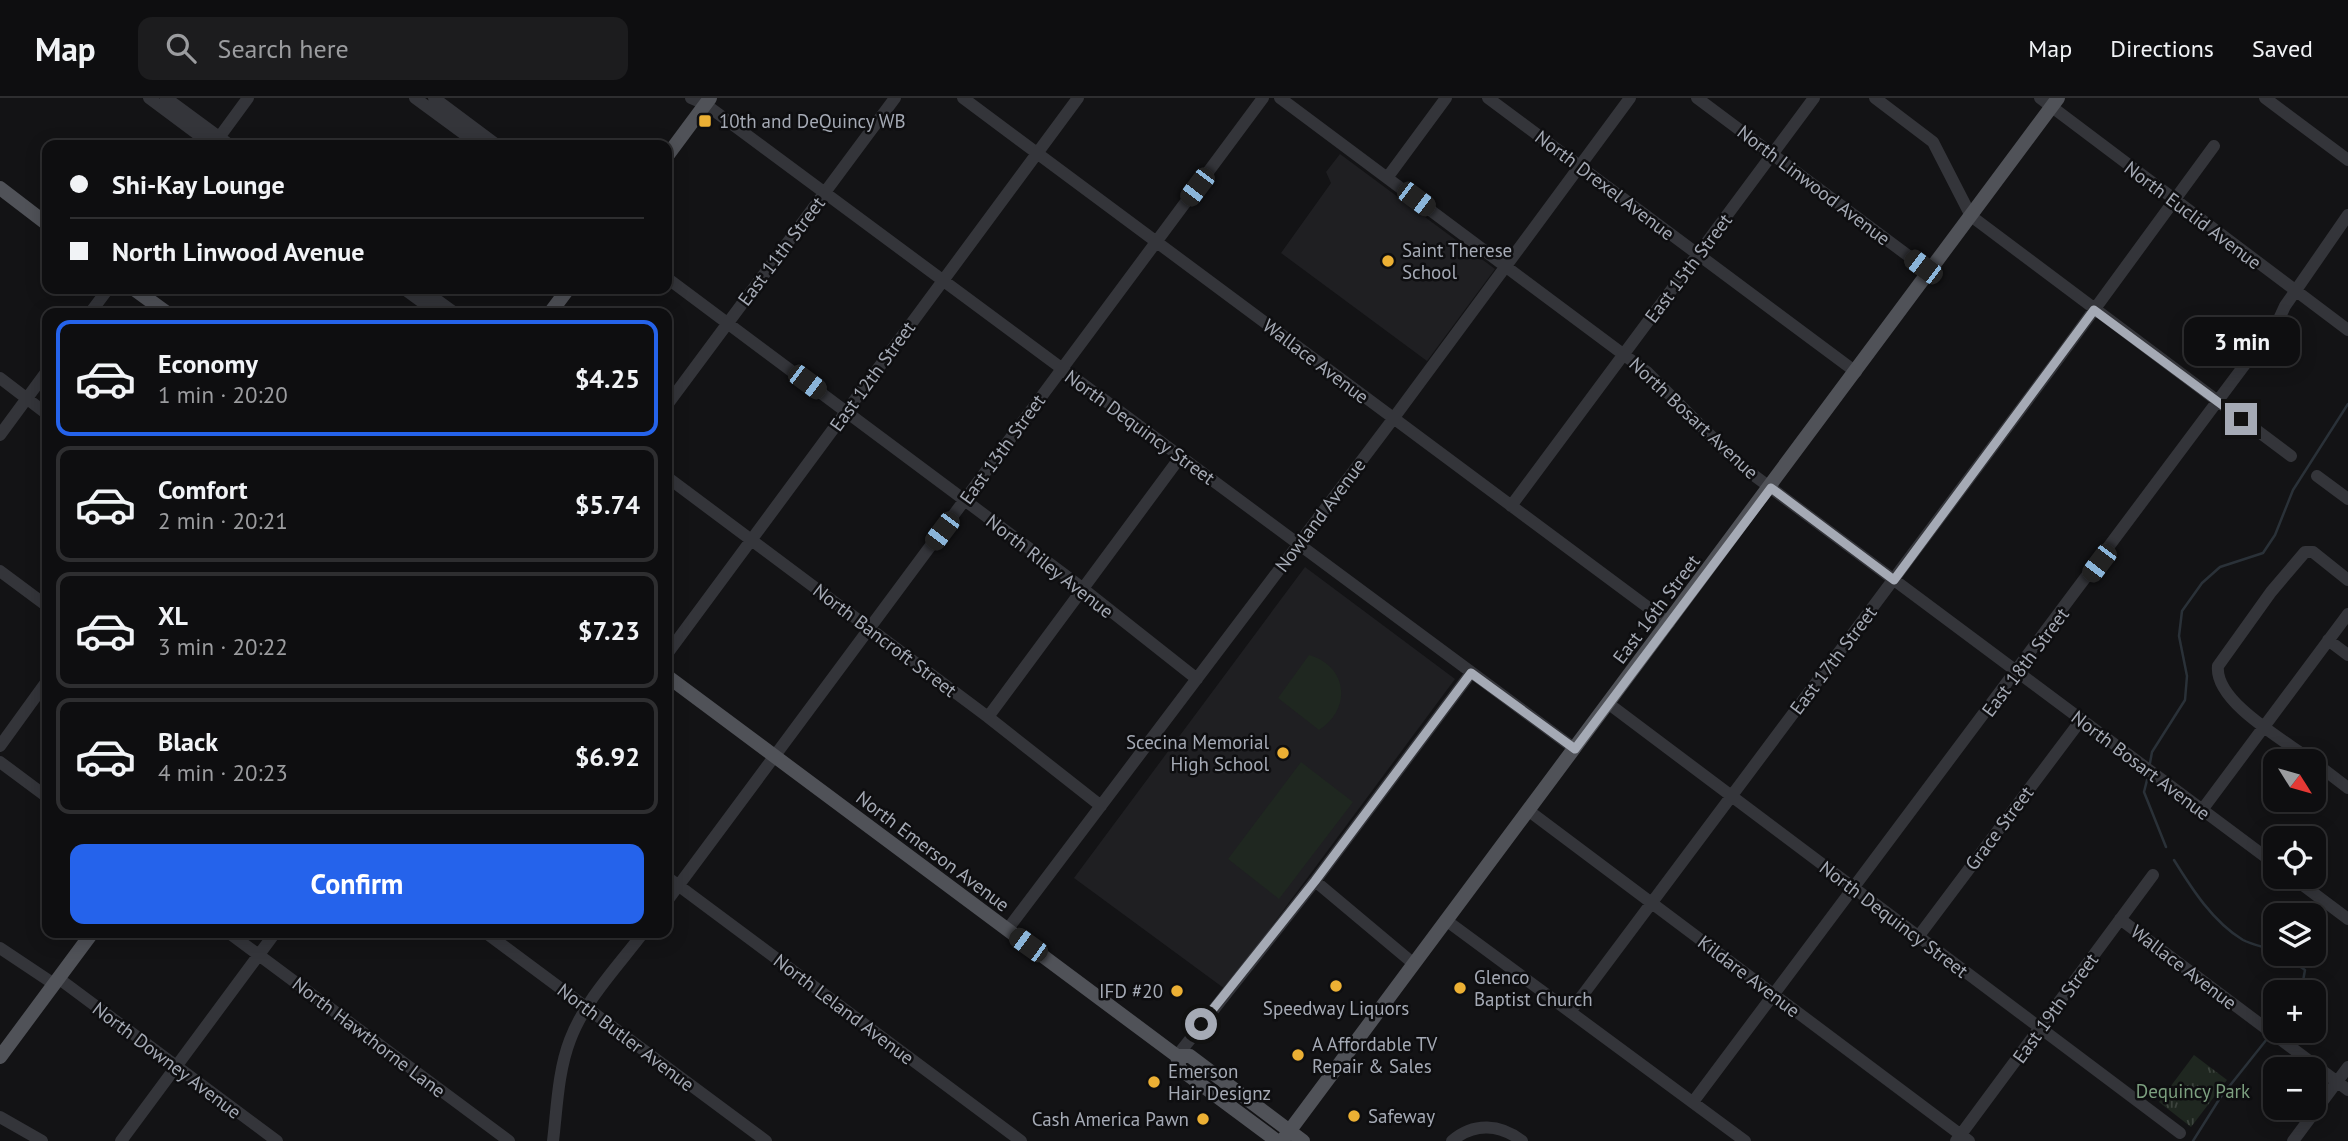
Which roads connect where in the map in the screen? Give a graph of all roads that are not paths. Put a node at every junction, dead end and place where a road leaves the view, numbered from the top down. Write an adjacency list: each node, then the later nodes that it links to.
1 (149, 98): 22 (street)
2 (166, 98): 23 (street)
3 (248, 98): 24 (street)
4 (415, 98): 21 (street)
5 (434, 98): 21 (street)
6 (691, 98): 19 (street, North Dequincy Street)
7 (895, 98): 35 (street, East 11th Street)
8 (962, 98): 29 (street, Wallace Avenue)
9 (1078, 98): 29 (street, East 12th Street)
10 (1262, 98): 40 (street, East 13th Street)
11 (1280, 98): 33 (street, North Bosart Avenue)
12 (1446, 98): 33 (street)
13 (1489, 98): 32 (street, North Drexel Avenue)
14 (1630, 98): 32 (street, Nowland Avenue)
15 (1697, 98): 30 (street, North Linwood Avenue)
16 (1814, 98): 30 (street, East 15th Street)
17 (1875, 98): 38 (street)
18 (2265, 98): 31 (street)
19 (706, 100): 28 (main road); 35 (street, North Dequincy Street)
20 (2050, 101): 36 (street, North Euclid Avenue); 38 (main road, East 16th Street)
21 (460, 125): 25 (street); 26 (street)
22 (213, 140)
23 (215, 140)
24 (220, 140)
25 (474, 140)
26 (488, 140)
27 (2214, 146): 36 (street, East 17th Street)
28 (672, 149)
29 (1037, 153): 40 (street, Wallace Avenue); 45 (street, East 12th Street)
30 (1772, 154): 41 (street, East 15th Street); 43 (street, North Linwood Avenue)
31 (2348, 160)
32 (1580, 166): 41 (street, North Drexel Avenue); 42 (street, Nowland Avenue)
33 (1387, 178): 42 (street, North Bosart Avenue)
34 (0, 188): 39 (main road)
35 (824, 193): 45 (street, North Dequincy Street); 54 (street, East 11th Street)
36 (2174, 201): 46 (street, North Euclid Avenue); 53 (street, East 17th Street)
37 (2348, 215): 46 (street, East 18th Street)
38 (1971, 216): 43 (main road, East 16th Street); 53 (street)
39 (42, 220)
40 (1156, 242): 57 (street, East 13th Street); 66 (street, Wallace Avenue)
41 (1698, 254): 56 (street, East 15th Street); 58 (street, North Drexel Avenue)
42 (1506, 266): 56 (street, North Bosart Avenue); 66 (street, Nowland Avenue)
43 (1930, 272): 58 (main road, East 16th Street)
44 (672, 282): 54 (street, North Riley Avenue)
45 (942, 282): 57 (street, North Dequincy Street); 65 (street, East 12th Street)
46 (2295, 290): 55 (street, North Euclid Avenue); 63 (street, East 18th Street)
47 (141, 294): 50 (main road)
48 (411, 294): 51 (street)
49 (429, 294): 52 (street)
50 (160, 308)
51 (430, 308)
52 (448, 308)
53 (2094, 310): 63 (street); 79 (street, East 17th Street)
54 (727, 323): 62 (street, East 11th Street); 65 (street, North Riley Avenue)
55 (2348, 330)
56 (1624, 354): 72 (street, North Bosart Avenue); 75 (street, East 15th Street)
57 (1061, 370): 68 (street, North Dequincy Street); 74 (street, East 13th Street)
58 (1856, 372): 72 (main road, East 16th Street)
59 (42, 378): 61 (street)
60 (0, 379): 61 (street)
61 (27, 398): 64 (street); 67 (street)
62 (672, 398)
63 (2218, 402): 69 (street); 89 (street, East 18th Street)
64 (42, 410)
65 (846, 412): 74 (street, North Riley Avenue); 76 (street, East 12th Street)
66 (1394, 419): 75 (street, Wallace Avenue); 77 (street, Nowland Avenue)
67 (0, 435)
68 (1181, 456): 77 (street, North Dequincy Street); 81 (street)
69 (2291, 456)
70 (2317, 476): 73 (street)
71 (672, 481): 76 (street, North Bancroft Street)
72 (1771, 488): 79 (street, North Bosart Avenue); 84 (main road, East 16th Street)
73 (2348, 499)
74 (965, 500): 81 (street, North Riley Avenue); 85 (street, East 13th Street)
75 (1511, 506): 84 (street, Wallace Avenue)
76 (750, 540): 85 (street, North Bancroft Street); 87 (street, East 12th Street)
77 (1298, 543): 90 (street, North Dequincy Street); 91 (street, Nowland Avenue)
78 (0, 571): 82 (street)
79 (1894, 580): 89 (street, North Bosart Avenue); 106 (street, East 17th Street)
80 (2348, 580): 97 (street)
81 (1082, 589): 91 (street, North Riley Avenue); 95 (street)
82 (42, 602)
83 (2348, 614): 86 (street)
84 (1669, 624): 94 (main road, East 16th Street)
85 (870, 628): 95 (street, North Bancroft Street); 101 (street, East 13th Street)
86 (2328, 640): 88 (street); 97 (street)
87 (672, 647)
88 (2348, 655)
89 (2018, 672): 96 (street, North Bosart Avenue); 115 (street, East 18th Street)
90 (1471, 673): 99 (street, North Dequincy Street); 113 (street)
91 (1197, 679): 107 (street, Nowland Avenue)
92 (672, 680): 101 (main road, North Emerson Avenue)
93 (42, 688): 98 (street)
94 (1609, 704): 99 (main road, East 16th Street); 106 (street, North Dequincy Street)
95 (988, 717): 107 (street, North Bancroft Street)
96 (2081, 720): 108 (street, North Bosart Avenue); 123 (street, Grace Street)
97 (2265, 725): 100 (street); 108 (street)
98 (0, 746)
99 (1575, 749): 109 (main road, East 16th Street)
100 (2296, 749)
101 (775, 757): 114 (street, East 13th Street); 122 (main road, North Emerson Avenue)
102 (0, 762): 105 (street)
103 (2326, 772): 104 (street)
104 (2348, 788)
105 (42, 793)
106 (1731, 796): 115 (street, North Dequincy Street); 118 (street, East 17th Street)
107 (1101, 806): 122 (street, Nowland Avenue)
108 (2202, 810): 110 (street, North Bosart Avenue)
109 (1529, 811): 118 (street, Kildare Avenue); 121 (main road, East 16th Street)
110 (2263, 855)
111 (2153, 875): 119 (street, East 19th Street)
112 (672, 881): 114 (street, North Leland Avenue)
113 (1315, 881): 131 (street); 138 (street)
114 (679, 886): 117 (street, East 13th Street); 154 (street, North Leland Avenue)
115 (1854, 889): 123 (street, North Dequincy Street); 133 (street, East 18th Street)
116 (2308, 889): 120 (street)
117 (672, 895)
118 (1651, 903): 133 (street, Kildare Avenue); 135 (street, East 17th Street)
119 (2120, 919): 136 (street, East 19th Street); 141 (street, Wallace Avenue)
120 (2348, 919)
121 (1447, 920): 131 (main road, East 16th Street); 135 (street)
122 (1007, 930): 138 (main road, North Emerson Avenue)
123 (1918, 937): 136 (street, North Dequincy Street)
124 (88, 938): 132 (main road)
125 (236, 938): 130 (street, North Hawthorne Lane)
126 (271, 938): 130 (street)
127 (493, 938): 134 (street, North Butler Avenue)
128 (639, 938): 134 (street)
129 (0, 948): 132 (street, North Downey Avenue)
130 (259, 955): 139 (street); 151 (street, North Hawthorne Lane)
131 (1415, 964): 145 (main road, East 16th Street)
132 (56, 981): 137 (main road); 139 (street, North Downey Avenue)
133 (1773, 993): 142 (street, East 18th Street); 147 (street, Kildare Avenue)
134 (587, 1008): 152 (street); 153 (street, North Butler Avenue)
135 (1570, 1012): 142 (street)
136 (2040, 1028): 144 (street, North Dequincy Street); 147 (street, East 19th Street)
137 (0, 1056)
138 (1177, 1056): 145 (main road, North Emerson Avenue); 155 (main road, North Emerson Avenue)
139 (177, 1066): 149 (street); 150 (street, North Downey Avenue)
140 (2348, 1067): 141 (street)
141 (2343, 1086): 159 (street)
142 (1693, 1102): 158 (street)
143 (0, 1117): 148 (street)
144 (2180, 1133)
145 (1286, 1136): 156 (main road, North Emerson Avenue)
146 (1457, 1138): 157 (street)
147 (1962, 1139)
148 (42, 1141)
149 (121, 1141)
150 (277, 1141)
151 (509, 1141)
152 (553, 1141)
153 (766, 1141)
154 (1021, 1141)
155 (1276, 1141)
156 (1303, 1141)
157 (1522, 1141)
158 (1745, 1141)
159 (2293, 1141)

